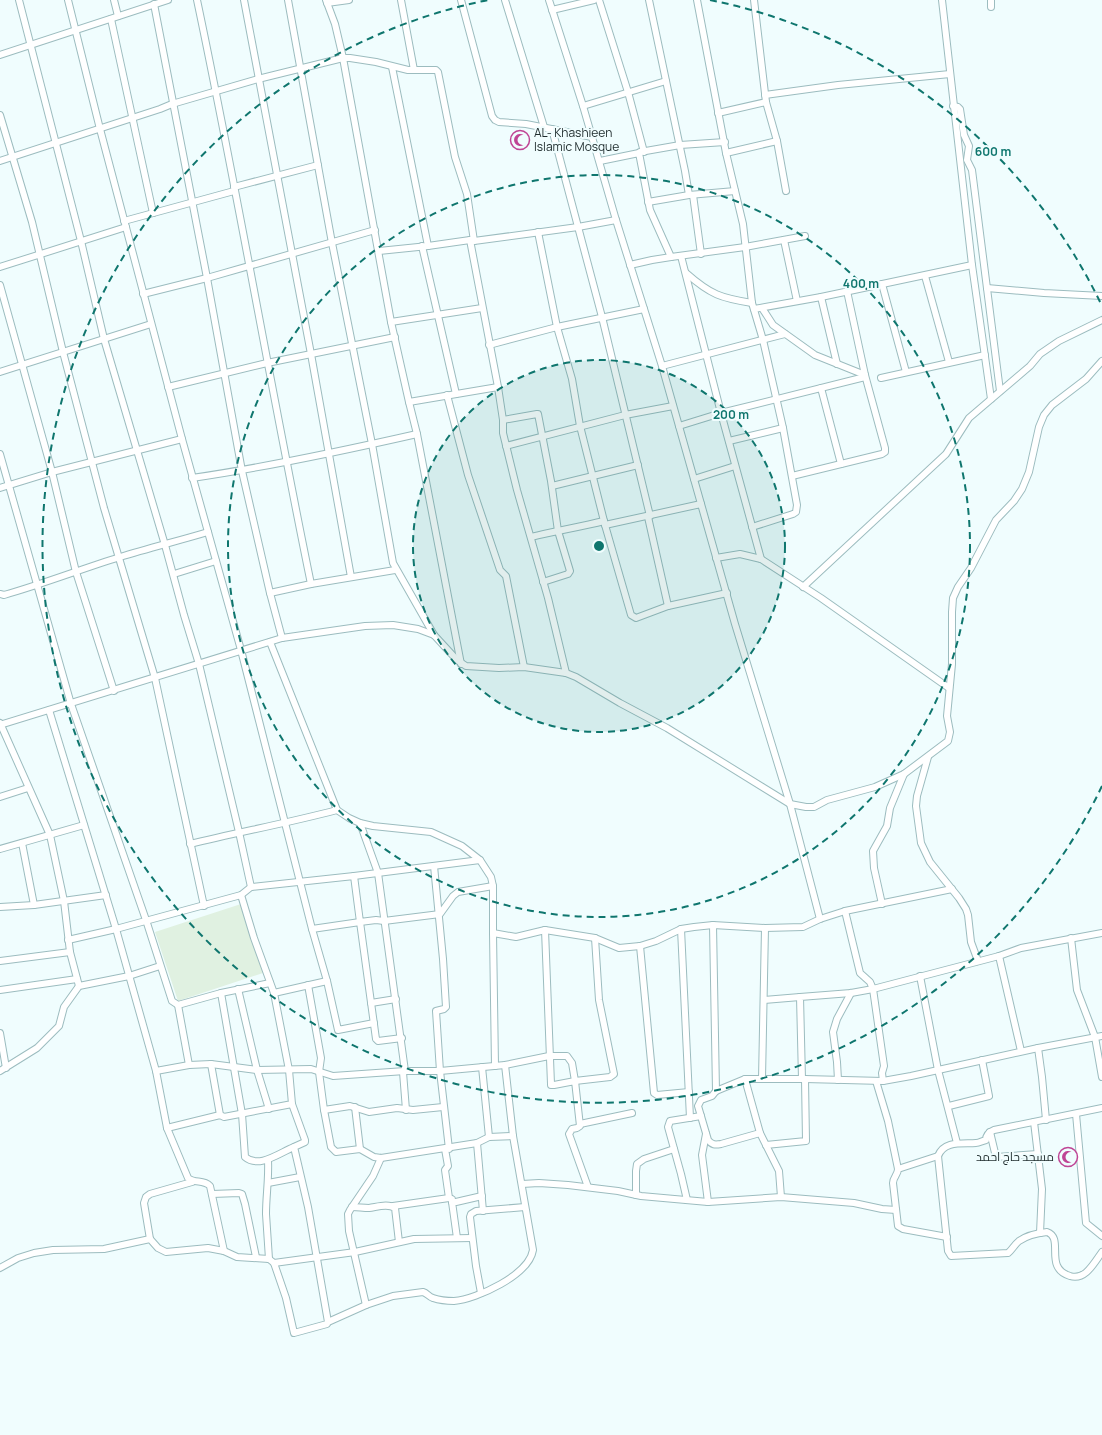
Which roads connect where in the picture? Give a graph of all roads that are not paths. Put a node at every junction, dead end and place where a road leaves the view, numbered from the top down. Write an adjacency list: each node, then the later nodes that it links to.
1 (19, 0): 27 (street)
2 (68, 0): 26 (street)
3 (114, 0): 24 (street)
4 (168, 0): 21 (street)
5 (196, 0): 36 (street)
6 (244, 0): 34 (street)
7 (288, 0): 31 (street)
8 (349, 0): 20 (street)
9 (401, 0): 32 (street)
10 (461, 0): 45 (street)
11 (505, 0): 45 (street)
12 (549, 0): 23 (street)
13 (594, 0): 23 (street)
14 (599, 0): 37 (street)
15 (649, 0): 35 (street)
16 (697, 0): 42 (street)
17 (754, 0): 38 (street)
18 (942, 0): 33 (street)
19 (991, 0): 22 (street)
20 (327, 2): 29 (street)
21 (154, 4): 24 (street); 39 (street)
22 (991, 7)
23 (552, 10): 40 (street)
24 (118, 16): 25 (street)
25 (111, 18): 26 (street); 44 (street)
26 (76, 30): 27 (street); 46 (street)
27 (31, 45): 28 (street); 51 (street)
28 (0, 55)
29 (343, 58): 30 (street); 31 (street); 70 (street)
30 (392, 67): 32 (street); 77 (street)
31 (300, 68): 34 (street); 58 (street)
32 (414, 70): 75 (street)
33 (950, 74): 38 (street); 41 (street)
34 (258, 79): 36 (street); 59 (street)
35 (666, 81): 37 (street); 52 (street)
36 (216, 91): 39 (street); 60 (street)
37 (628, 92): 40 (street); 53 (street)
38 (765, 99): 42 (street); 49 (street)
39 (172, 104): 44 (street); 64 (street)
40 (583, 106): 48 (street)
41 (953, 106): 86 (street); 94 (street)
42 (718, 112): 50 (street)
43 (0, 115): 55 (street)
44 (132, 118): 46 (street); 66 (street)
45 (544, 127): 47 (street)
46 (100, 129): 51 (street); 68 (street)
47 (552, 129): 48 (street); 69 (street)
48 (592, 137): 57 (street)
49 (777, 141): 54 (street); 62 (street)
50 (725, 142): 52 (street); 54 (street)
51 (56, 143): 55 (street); 74 (street)
52 (680, 145): 53 (street); 63 (street)
53 (641, 152): 57 (street); 65 (street)
54 (726, 154): 61 (street)
55 (13, 157): 56 (street); 80 (street)
56 (0, 161)
57 (600, 161): 67 (street)
58 (318, 166): 59 (street); 76 (street)
59 (276, 176): 60 (street); 81 (street)
60 (234, 189): 64 (street); 87 (street)
61 (735, 191): 63 (street); 78 (street)
62 (786, 191)
63 (691, 195): 65 (street); 82 (street)
64 (192, 202): 66 (street); 91 (street)
65 (648, 202): 84 (street)
66 (153, 213): 68 (street)
67 (616, 220): 69 (street); 85 (street)
68 (125, 224): 74 (street); 96 (street)
69 (578, 227): 71 (street); 106 (street)
70 (375, 230): 76 (street); 79 (street)
71 (538, 232): 75 (street); 111 (street)
72 (805, 236): 73 (street)
73 (784, 240): 78 (street); 99 (street)
74 (81, 241): 80 (street); 114 (street)
75 (472, 241): 77 (street); 101 (street)
76 (332, 242): 81 (street); 116 (street)
77 (425, 246): 79 (street); 104 (street)
78 (745, 248): 82 (street); 100 (street)
79 (379, 251): 109 (street)
80 (40, 254): 88 (street); 118 (street)
81 (292, 254): 87 (street); 119 (street)
82 (701, 254): 83 (street)
83 (681, 256): 84 (street); 89 (street)
84 (671, 257): 85 (street)
85 (630, 265): 103 (street)
86 (972, 265): 90 (street); 121 (street)
87 (250, 266): 91 (street); 124 (street)
88 (0, 267)
89 (686, 273): 100 (street); 120 (street)
90 (925, 276): 92 (street); 123 (street)
91 (207, 278): 96 (street); 130 (street)
92 (882, 284): 95 (street); 129 (street)
93 (0, 285): 105 (street)
94 (987, 288): 97 (street); 136 (street)
95 (848, 291): 98 (street); 131 (street)
96 (144, 294): 110 (street)
97 (1102, 296)
98 (821, 297): 99 (street); 125 (street)
99 (797, 301): 102 (street)
100 (753, 306): 102 (street); 115 (street)
101 (482, 308): 104 (street); 117 (street)
102 (762, 308): 112 (street)
103 (644, 309): 106 (street); 127 (street)
104 (439, 315): 109 (street); 137 (street)
105 (8, 316): 107 (street); 126 (street)
106 (602, 317): 111 (street); 144 (street)
107 (0, 318)
108 (1102, 320): 136 (street)
109 (392, 322): 113 (street)
110 (152, 324): 114 (street); 134 (street)
111 (558, 327): 117 (street); 146 (street)
112 (785, 334): 115 (street); 125 (street)
113 (395, 337): 116 (street); 141 (street)
114 (104, 339): 118 (street); 155 (street)
115 (763, 340): 120 (street); 140 (street)
116 (353, 345): 119 (street); 153 (street)
117 (489, 345): 133 (street)
118 (63, 352): 126 (street); 158 (street)
119 (311, 354): 124 (street); 157 (street)
120 (706, 354): 127 (street); 143 (street)
121 (985, 355): 123 (street); 139 (street)
122 (1102, 361): 205 (street)
123 (949, 362): 129 (street)
124 (267, 363): 130 (street); 159 (street)
125 (837, 364): 131 (street)
126 (22, 365): 128 (street); 164 (street)
127 (662, 366): 142 (street)
128 (0, 372)
129 (906, 372): 132 (street)
130 (224, 373): 134 (street); 163 (street)
131 (865, 376): 135 (street); 160 (street)
132 (880, 378)
133 (498, 386): 137 (street); 145 (street)
134 (168, 387): 151 (street)
135 (821, 388): 140 (street); 160 (street)
136 (1000, 391): 139 (street)
137 (456, 394): 138 (street)
138 (447, 395): 141 (street); 202 (street)
139 (991, 399): 191 (street)
140 (777, 400): 143 (street); 148 (street)
141 (409, 402): 149 (street)
142 (673, 406): 144 (street); 147 (street)
143 (721, 414): 147 (street); 152 (street)
144 (625, 415): 146 (street); 161 (street)
145 (503, 420): 150 (street); 154 (street)
146 (580, 426): 150 (street); 165 (street)
147 (679, 426): 168 (street)
148 (783, 428): 152 (street); 166 (street)
149 (417, 434): 153 (street); 201 (street)
150 (543, 437): 154 (street); 170 (street)
151 (182, 439): 155 (street); 167 (street)
152 (729, 441): 162 (street)
153 (372, 444): 157 (street); 184 (street)
154 (506, 446): 178 (street)
155 (138, 450): 158 (street); 179 (street)
156 (0, 454): 169 (street)
157 (329, 454): 159 (street); 187 (street)
158 (92, 462): 164 (street); 180 (street)
159 (286, 462): 163 (street); 190 (street)
160 (841, 464): 166 (street)
161 (638, 465): 165 (street); 173 (street)
162 (735, 466): 168 (street); 175 (street)
163 (242, 471): 167 (street); 192 (street)
164 (52, 472): 169 (street); 185 (street)
165 (593, 476): 170 (street); 174 (street)
166 (792, 476): 175 (street)
167 (192, 478): 177 (street)
168 (694, 479): 172 (street)
169 (9, 485): 171 (street); 189 (street)
170 (552, 486): 176 (street)
171 (0, 488)
172 (700, 504): 173 (street); 181 (street)
173 (649, 516): 174 (street); 195 (street)
174 (605, 523): 176 (street); 195 (street)
175 (752, 527): 182 (street)
176 (558, 530): 178 (street); 188 (street)
177 (208, 532): 179 (street); 183 (street)
178 (531, 537): 188 (street)
179 (165, 545): 180 (street); 186 (street)
180 (119, 557): 185 (street); 204 (street)
181 (716, 558): 182 (street); 193 (street)
182 (761, 559): 191 (street)
183 (216, 561): 186 (street); 199 (street)
184 (395, 570): 187 (street); 196 (street)
185 (76, 572): 189 (street); 206 (street)
186 (174, 574): 200 (street)
187 (351, 577): 190 (street)
188 (543, 582): 203 (street)
189 (37, 584): 194 (street); 207 (street)
190 (311, 584): 192 (street)
191 (804, 587): 205 (street)
192 (270, 593): 197 (street)
193 (727, 593): 195 (street); 214 (street)
194 (0, 594)
195 (668, 606)
196 (434, 635): 197 (street); 201 (street)
197 (282, 638): 198 (street)
198 (270, 642): 199 (street); 215 (street)
199 (241, 650): 200 (street); 216 (street)
200 (199, 664): 204 (street); 219 (street)
201 (461, 664): 202 (street)
202 (524, 667): 203 (street)
203 (566, 673): 214 (street)
204 (155, 678): 206 (street); 222 (street)
205 (949, 688): 210 (street)
206 (114, 690): 207 (street)
207 (71, 704): 208 (street); 242 (street)
208 (49, 710): 209 (street); 218 (street)
209 (0, 724): 212 (street)
210 (928, 757): 211 (street); 231 (street)
211 (904, 774): 214 (street); 235 (street)
212 (28, 788): 213 (street); 220 (street)
213 (0, 797)
214 (790, 804): 241 (street)
215 (337, 810): 216 (street); 217 (street)
216 (285, 823): 219 (street); 228 (street)
217 (360, 823): 224 (street); 226 (street)
218 (84, 825): 220 (street); 232 (street)
219 (239, 832): 222 (street); 230 (street)
220 (50, 835): 221 (street); 234 (street)
221 (22, 843): 223 (street); 236 (street)
222 (190, 844): 237 (street)
223 (0, 849)
224 (480, 860): 225 (street); 229 (street)
225 (434, 866): 226 (street); 240 (street)
226 (378, 873): 227 (street); 243 (street)
227 (354, 876): 228 (street); 244 (street)
228 (300, 883): 230 (street); 248 (street)
229 (493, 886): 240 (street); 252 (street)
230 (251, 887): 233 (street)
231 (952, 889): 235 (street); 260 (street)
232 (106, 895): 234 (street); 247 (street)
233 (241, 895): 237 (street); 266 (street)
234 (64, 901): 236 (street); 255 (street)
235 (882, 904): 239 (street)
236 (34, 905): 238 (street)
237 (204, 906): 242 (street)
238 (0, 908)
239 (845, 911): 241 (street); 270 (street)
240 (440, 914): 243 (street); 301 (street)
241 (820, 919): 246 (street)
242 (146, 920): 247 (street); 261 (street)
243 (384, 921): 244 (street); 276 (street)
244 (360, 922): 248 (street); 278 (street)
245 (713, 925): 246 (street); 249 (street); 310 (street)
246 (765, 928): 277 (street)
247 (116, 929): 255 (street); 262 (street)
248 (312, 929): 265 (street)
249 (681, 929): 256 (street); 311 (street)
250 (545, 930): 252 (street); 253 (street); 287 (street)
251 (1102, 932): 254 (street)
252 (493, 933): 292 (street)
253 (595, 938): 256 (street); 308 (street)
254 (1071, 938): 258 (street); 283 (street)
255 (68, 940): 257 (street)
256 (640, 946): 311 (street)
257 (70, 952): 259 (street); 264 (street)
258 (999, 956): 260 (street); 286 (street)
259 (0, 959)
260 (978, 961): 263 (street)
261 (160, 966): 262 (street); 279 (street)
262 (129, 976): 267 (street); 296 (street)
263 (920, 976): 270 (street); 299 (street)
264 (77, 979): 267 (street); 271 (street)
265 (327, 981): 268 (street); 280 (street)
266 (270, 983): 269 (street); 273 (street)
267 (79, 986): 295 (street)
268 (308, 986): 273 (street); 302 (street)
269 (238, 989): 272 (street); 297 (street)
270 (873, 989): 274 (street); 309 (street)
271 (0, 990)
272 (221, 993): 279 (street); 293 (street)
273 (274, 993): 298 (street)
274 (852, 993): 275 (street); 307 (street)
275 (800, 998): 277 (street); 304 (street)
276 (396, 999): 278 (street); 284 (street)
277 (764, 1000): 306 (street)
278 (371, 1003): 280 (street)
279 (178, 1005): 290 (street)
280 (374, 1023): 284 (street)
281 (0, 1033): 295 (street)
282 (1102, 1036): 283 (street)
283 (1095, 1037): 285 (street); 303 (street)
284 (402, 1038): 300 (street)
285 (1038, 1048): 286 (street); 326 (street)
286 (1021, 1051): 288 (street)
287 (549, 1056): 291 (street); 308 (street); 308 (street)
288 (982, 1060): 299 (street); 313 (street)
289 (211, 1064): 290 (street); 293 (street); 321 (street)
290 (189, 1065): 296 (street)
291 (505, 1065): 292 (street); 333 (street)
292 (495, 1066): 294 (street)
293 (235, 1067): 297 (street); 322 (street)
294 (482, 1067): 301 (street); 334 (street)
295 (3, 1070)
296 (156, 1070): 329 (street)
297 (257, 1070): 298 (street); 317 (street)
298 (289, 1070): 302 (street); 312 (street)
299 (938, 1070): 309 (street); 313 (street)
300 (404, 1071): 301 (street); 302 (street); 319 (street)
301 (440, 1071): 315 (street)
302 (319, 1072): 318 (street)
303 (1102, 1077)
304 (803, 1078): 306 (street); 307 (street); 337 (street)
305 (745, 1079): 306 (street); 310 (street); 331 (street)
306 (762, 1079)
307 (838, 1080): 309 (street)
308 (575, 1081): 328 (street)
309 (879, 1081): 346 (street)
310 (716, 1091): 324 (street)
311 (689, 1092): 325 (street)
312 (292, 1104): 317 (street); 338 (street)
313 (948, 1106): 336 (street)
314 (355, 1107): 318 (street); 319 (street); 339 (street)
315 (443, 1107): 319 (street); 340 (street)
316 (1102, 1108): 323 (street)
317 (269, 1109): 322 (street)
318 (324, 1110): 339 (street)
319 (406, 1110)
320 (632, 1113): 328 (street)
321 (220, 1114): 322 (street); 329 (street)
322 (242, 1114): 345 (street)
323 (1076, 1114): 326 (street); 365 (street)
324 (701, 1116): 325 (street); 332 (street)
325 (690, 1118): 341 (street)
326 (1046, 1120): 327 (street)
327 (1034, 1122): 330 (street); 342 (street)
328 (580, 1124): 351 (street)
329 (167, 1128): 348 (street)
330 (990, 1132): 336 (street); 342 (street)
331 (760, 1133): 332 (street); 337 (street)
332 (706, 1134): 358 (street)
333 (513, 1136): 334 (street); 350 (street)
334 (489, 1138): 335 (street)
335 (477, 1143): 340 (street); 354 (street)
336 (957, 1143): 343 (street)
337 (766, 1145): 355 (street)
338 (294, 1147): 345 (street); 347 (street)
339 (360, 1149): 344 (street)
340 (447, 1149): 344 (street); 356 (street)
341 (674, 1149): 353 (street); 357 (street)
342 (1038, 1154): 364 (street)
343 (938, 1156): 346 (street); 366 (street)
344 (381, 1158): 360 (street)
345 (268, 1160): 349 (street)
346 (898, 1168): 362 (street)
347 (300, 1177): 349 (street); 375 (street)
348 (192, 1182): 352 (street); 369 (street)
349 (268, 1183): 376 (street)
350 (522, 1184): 351 (street); 361 (street)
351 (588, 1187): 353 (street)
352 (212, 1194): 371 (street); 374 (street)
353 (636, 1195): 357 (street)
354 (482, 1196): 356 (street); 363 (street)
355 (781, 1197): 358 (street); 362 (street)
356 (451, 1200): 359 (street); 367 (street)
357 (687, 1200): 358 (street)
358 (708, 1202)
359 (393, 1206): 360 (street); 370 (street)
360 (352, 1207): 372 (street)
361 (525, 1208): 363 (street); 378 (street)
362 (896, 1210): 366 (street)
363 (483, 1211): 368 (street)
364 (1040, 1233): 366 (street); 373 (street)
365 (1102, 1236)
366 (947, 1237)
367 (457, 1238): 368 (street); 370 (street)
368 (472, 1238): 378 (street)
369 (150, 1239): 371 (street); 377 (street)
370 (399, 1242): 372 (street)
371 (224, 1250): 374 (street)
372 (355, 1252): 375 (street); 379 (street)
373 (1102, 1252)
374 (256, 1257): 376 (street)
375 (316, 1258): 376 (street); 380 (street)
376 (272, 1261): 380 (street)
377 (0, 1268)
378 (481, 1293): 379 (street)
379 (366, 1305): 380 (street)
380 (328, 1322)

